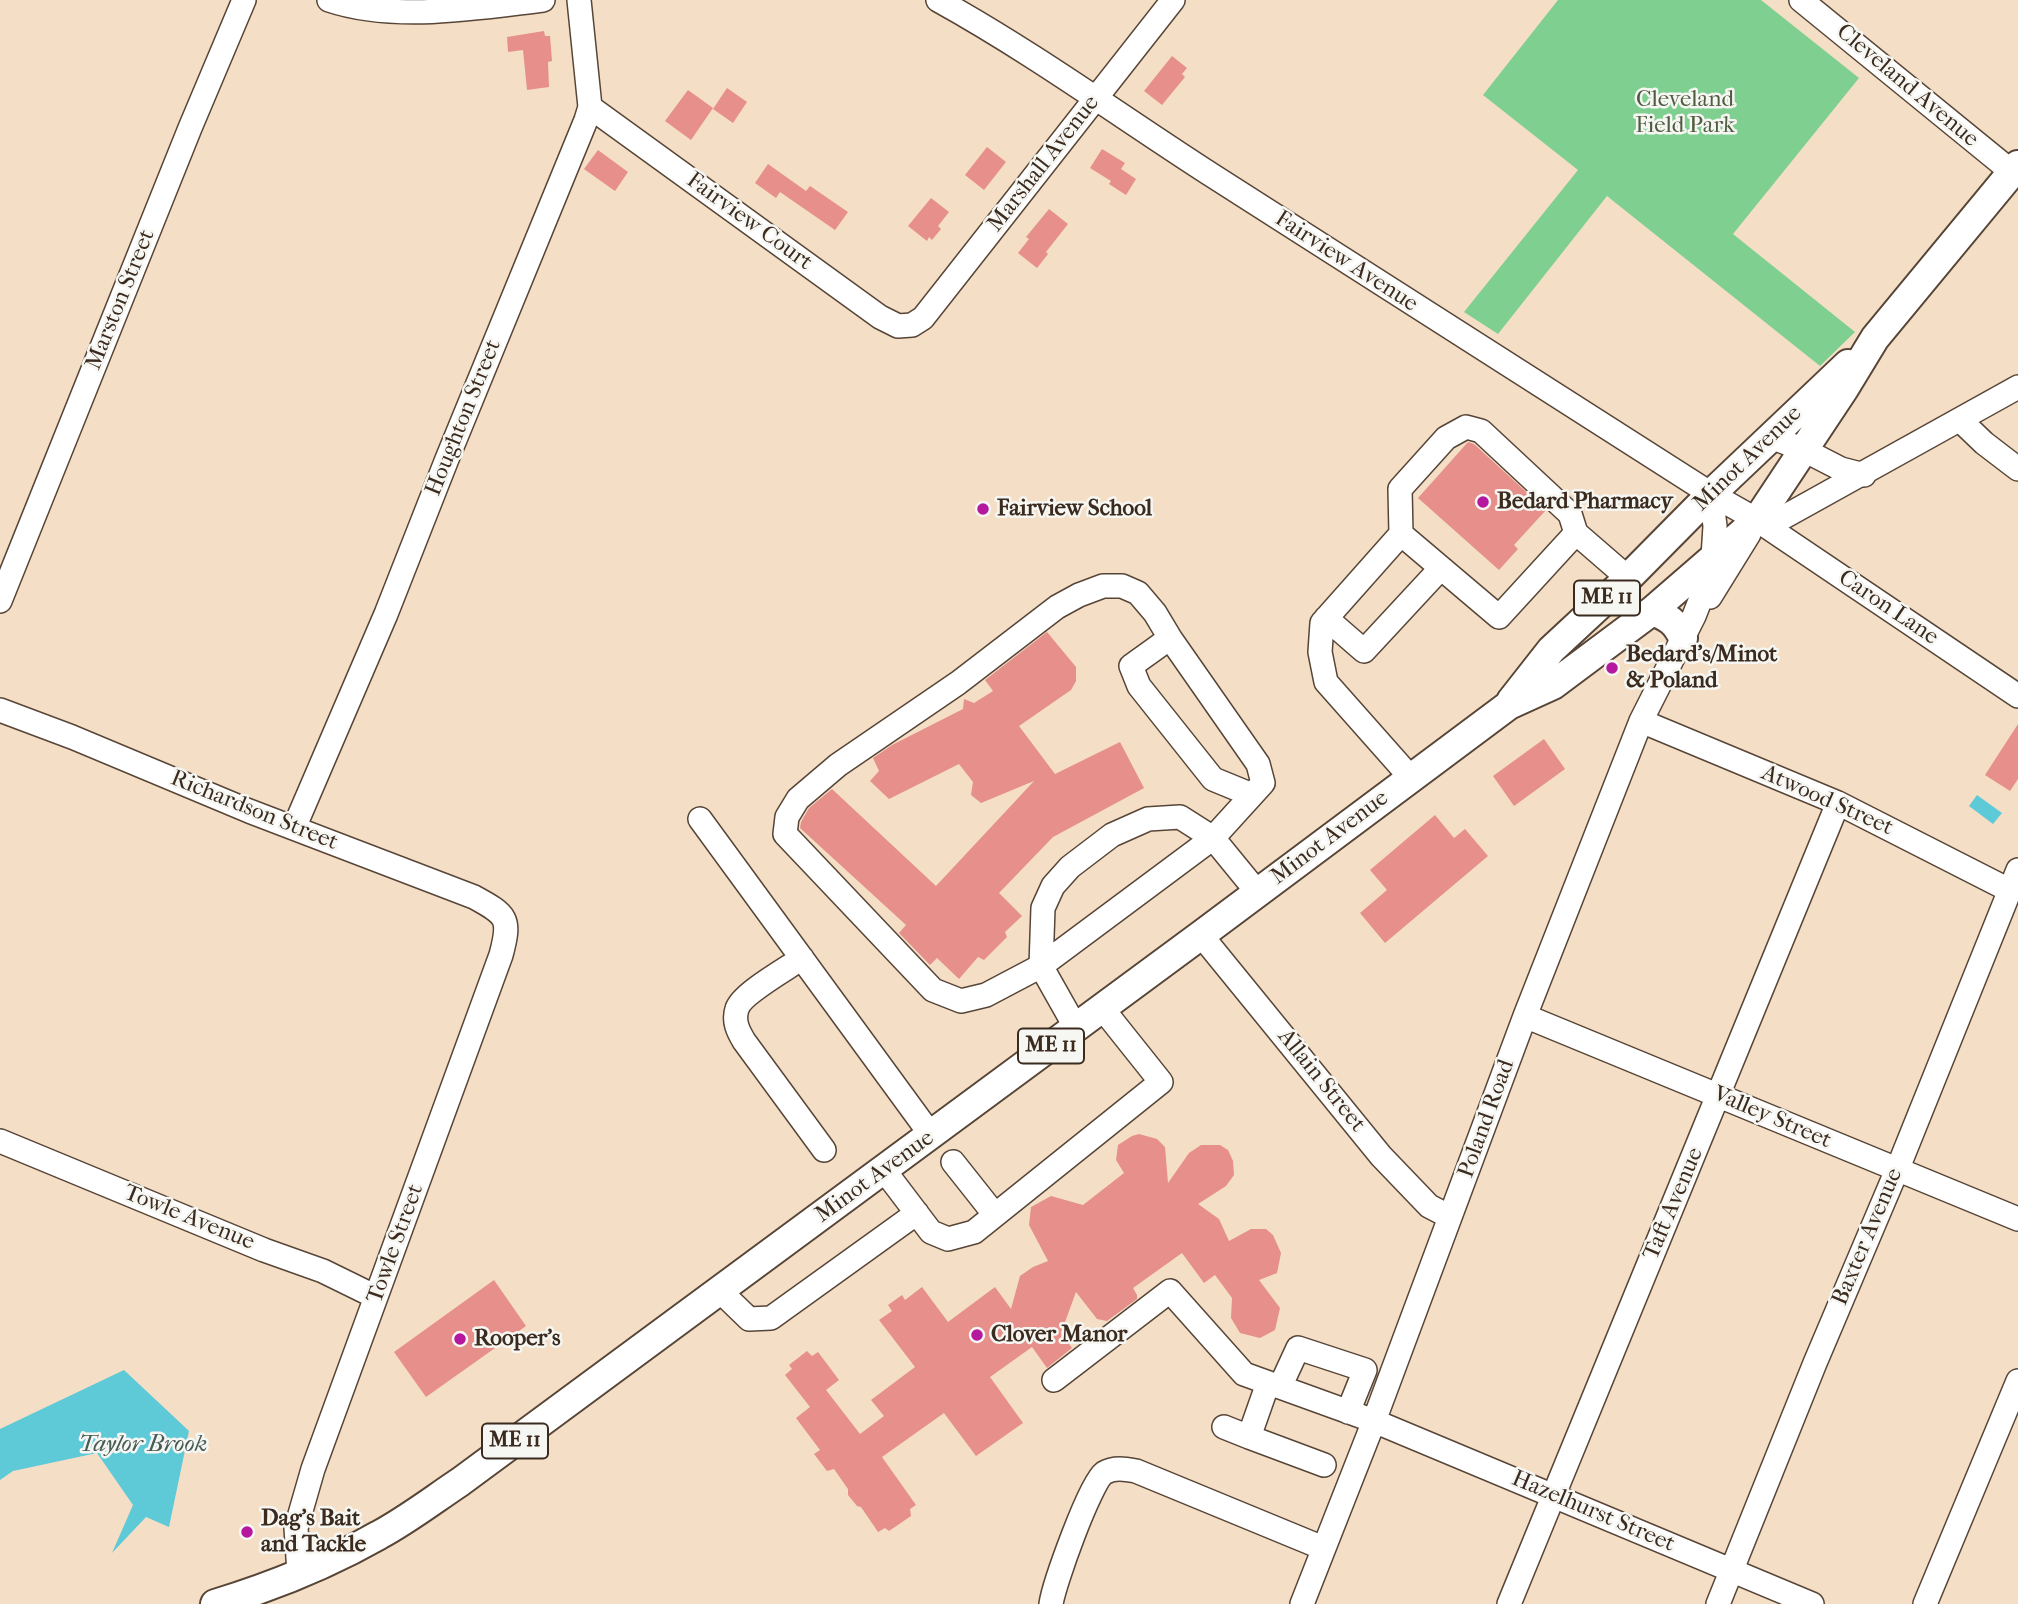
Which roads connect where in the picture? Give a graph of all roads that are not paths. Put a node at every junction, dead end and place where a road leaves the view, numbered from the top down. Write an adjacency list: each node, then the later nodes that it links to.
1 (244, 0): 26 (street, Marston Street)
2 (329, 0): 3 (street)
3 (543, 0)
4 (579, 0): 9 (street, Houghton Street)
5 (937, 0): 8 (street, Fairview Avenue)
6 (1173, 0): 8 (street, Marshall Avenue)
7 (1801, 0): 10 (street, Cleveland Avenue)
8 (1096, 98): 11 (street, Marshall Avenue); 19 (street, Fairview Avenue)
9 (590, 107): 11 (street, Fairview Court); 39 (street, Houghton Street)
10 (2015, 169): 12 (main road, ME 11)
11 (912, 325)
12 (1875, 338): 15 (main road, Minot Avenue / ME 11); 16 (main road, ME 11)
13 (2018, 387): 14 (street)
14 (1960, 420): 17 (street); 18 (street)
15 (1771, 437): 16 (street); 19 (main road, Minot Avenue / ME 11)
16 (1804, 450): 18 (street); 20 (main road, ME 11)
17 (2018, 468)
18 (1864, 475): 20 (street)
19 (1711, 494): 20 (street, Fairview Avenue); 23 (street, Poland Road); 25 (main road, Minot Avenue / ME 11)
20 (1757, 520): 23 (main road, Minot Avenue / ME 11); 30 (street, Poland Road); 31 (street, Caron Lane)
21 (1576, 533): 22 (street); 24 (street); 25 (street)
22 (1401, 534): 24 (street); 28 (street)
23 (1713, 557): 27 (main road, Minot Avenue / ME 11); 30 (street, Poland Road)
24 (1441, 568): 28 (street)
25 (1628, 578): 32 (main road, Minot Avenue / ME 11)
26 (0, 601)
27 (1652, 611): 30 (main road); 32 (main road, Minot Avenue / ME 11)
28 (1326, 618): 35 (street)
29 (1170, 638): 36 (street); 36 (street); 46 (street)
30 (1684, 638): 34 (street, Poland Road)
31 (2018, 696)
32 (1508, 705): 35 (main road, Minot Avenue / ME 11)
33 (0, 710): 39 (street, Richardson Street)
34 (1641, 721): 37 (street, Atwood Street); 48 (street, Poland Road)
35 (1411, 778): 42 (main road, Minot Avenue / ME 11)
36 (1252, 795): 40 (street)
37 (1838, 803): 41 (street, Atwood Street); 50 (street, Taft Avenue)
38 (701, 818): 45 (street)
39 (294, 828): 43 (street, Richardson Street)
40 (1213, 838): 42 (street); 46 (street); 46 (street)
41 (2014, 880): 56 (street, Baxter Avenue)
42 (1258, 892): 44 (main road, Minot Avenue / ME 11)
43 (504, 918): 62 (street, Towle Street)
44 (1201, 935): 47 (main road, Minot Avenue / ME 11); 59 (street, Allain Street)
45 (802, 958): 51 (street); 53 (street)
46 (1041, 966): 49 (street)
47 (1102, 1008): 49 (main road, Minot Avenue / ME 11); 58 (street)
48 (1525, 1016): 50 (street, Valley Street); 59 (street, Poland Road)
49 (1076, 1028): 51 (main road, Minot Avenue / ME 11)
50 (1719, 1096): 56 (street, Valley Street); 71 (street, Taft Avenue)
51 (931, 1135): 55 (main road, Minot Avenue / ME 11)
52 (0, 1141): 62 (street, Towle Avenue)
53 (824, 1150)
54 (953, 1162): 58 (street)
55 (884, 1170): 57 (street); 61 (main road, Minot Avenue / ME 11)
56 (1896, 1170): 60 (street, Valley Street); 73 (street, Baxter Avenue)
57 (917, 1213): 58 (street); 61 (street)
58 (996, 1214)
59 (1450, 1217): 67 (street, Poland Road)
60 (2018, 1220)
61 (720, 1291): 74 (main road, Minot Avenue / ME 11)
62 (376, 1297): 74 (street, Towle Street)
63 (1054, 1380): 65 (street, Hazelhurst Street)
64 (2018, 1381): 81 (street)
65 (1274, 1385): 66 (street, Hazelhurst Street); 66 (street); 69 (street)
66 (1348, 1412): 67 (street, Hazelhurst Street)
67 (1374, 1421): 71 (street, Hazelhurst Street); 72 (street, Poland Road)
68 (1224, 1427): 69 (street)
69 (1249, 1437): 70 (street)
70 (1324, 1465)
71 (1554, 1495): 73 (street, Hazelhurst Street); 78 (street, Taft Avenue)
72 (1323, 1548): 76 (street); 77 (street, Poland Road)
73 (1732, 1570): 79 (street, Baxter Avenue); 80 (street, Hazelhurst Street)
74 (299, 1573): 75 (main road, Minot Avenue / ME 11)
75 (215, 1604)
76 (1051, 1604)
77 (1302, 1604)
78 (1509, 1604)
79 (1718, 1604)
80 (1812, 1604)
81 (1925, 1604)

